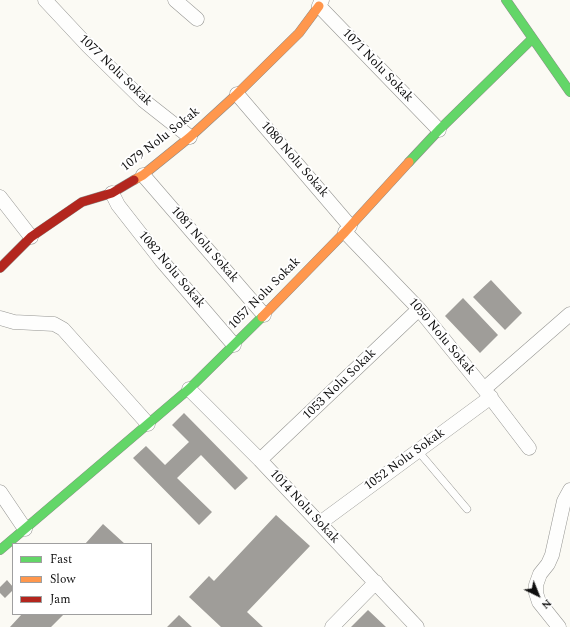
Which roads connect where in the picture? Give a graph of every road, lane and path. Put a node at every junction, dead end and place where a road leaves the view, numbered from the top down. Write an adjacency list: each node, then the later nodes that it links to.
1 (45, 0): 10 (street, 1077 Nolu Sokak)
2 (175, 0): 5 (street)
3 (506, 0): 6 (street)
4 (320, 3): 8 (street, 1079 Nolu Sokak); 9 (street, 1071 Nolu Sokak)
5 (197, 19)
6 (532, 39): 7 (street); 9 (street, 1057 Nolu Sokak)
7 (568, 86)
8 (237, 94): 10 (street, 1079 Nolu Sokak); 14 (street, 1080 Nolu Sokak)
9 (438, 130): 14 (street, 1057 Nolu Sokak)
10 (190, 137): 11 (street, 1079 Nolu Sokak)
11 (143, 175): 12 (street, 1079 Nolu Sokak); 19 (street, 1081 Nolu Sokak)
12 (112, 192): 15 (street, 1079 Nolu Sokak); 21 (street, 1082 Nolu Sokak)
13 (0, 197): 15 (street)
14 (348, 229): 17 (street, 1050 Nolu Sokak); 19 (street, 1057 Nolu Sokak)
15 (31, 237): 16 (street, 1079 Nolu Sokak)
16 (0, 268)
17 (419, 309): 23 (street, 1050 Nolu Sokak); 27 (street, 1053 Nolu Sokak)
18 (570, 314): 23 (street, 1052 Nolu Sokak)
19 (264, 315): 21 (street, 1057 Nolu Sokak)
20 (0, 318): 24 (street)
21 (234, 345): 22 (street, 1057 Nolu Sokak)
22 (189, 389): 24 (street, 1057 Nolu Sokak); 27 (street, 1014 Nolu Sokak)
23 (487, 393): 25 (street, 1050 Nolu Sokak); 26 (street, 1052 Nolu Sokak)
24 (148, 424): 32 (street, 1057 Nolu Sokak)
25 (529, 448)
26 (418, 451): 30 (lane); 31 (street, 1052 Nolu Sokak)
27 (260, 460): 31 (street, 1014 Nolu Sokak)
28 (570, 490): 37 (street)
29 (0, 492): 32 (street)
30 (467, 509)
31 (320, 523): 34 (street, 1014 Nolu Sokak)
32 (25, 529): 33 (street, 1057 Nolu Sokak)
33 (0, 550)
34 (376, 582): 35 (street); 36 (street, 1014 Nolu Sokak)
35 (332, 627)
36 (417, 627)
37 (559, 627)

